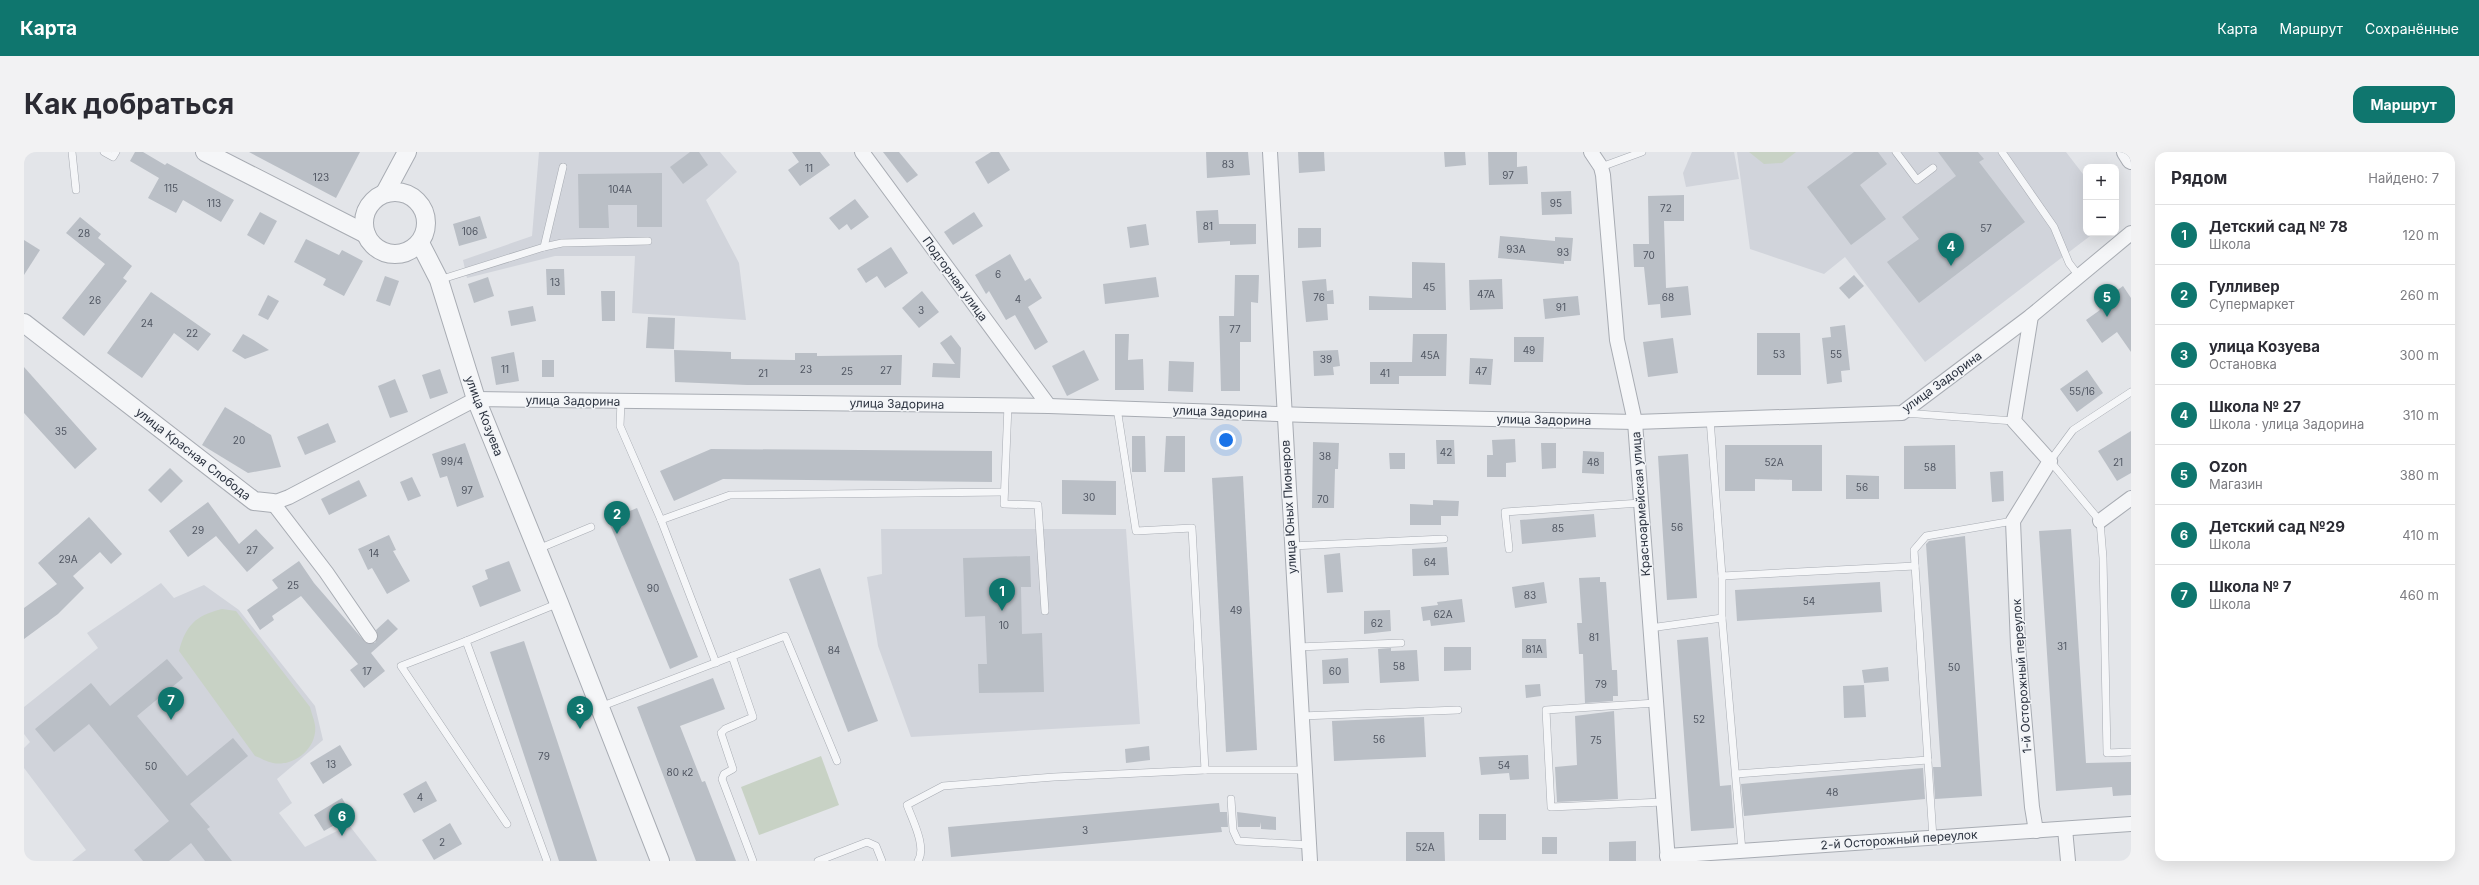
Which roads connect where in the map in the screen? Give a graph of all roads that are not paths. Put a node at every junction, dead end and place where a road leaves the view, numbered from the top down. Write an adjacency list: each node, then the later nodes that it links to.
1 (72, 152): 17 (lane)
2 (104, 152): 3 (lane)
3 (116, 152)
4 (205, 152): 21 (street)
5 (408, 152): 18 (street); 19 (street)
6 (862, 152): 35 (street, Подгорная улица)
7 (1270, 152): 38 (street, улица Юных Пионеров)
8 (1591, 152): 14 (street)
9 (1642, 152): 14 (lane)
10 (1896, 152): 16 (lane)
11 (2002, 152): 27 (lane)
12 (2126, 152): 13 (street)
13 (2131, 160)
14 (1601, 166): 41 (street, Красноармейская улица)
15 (563, 167): 26 (lane)
16 (1933, 168)
17 (76, 190)
18 (385, 193): 19 (street); 20 (street)
19 (412, 197): 25 (street)
20 (369, 205): 21 (street); 23 (street)
21 (331, 216): 23 (street)
22 (2131, 233): 27 (street, улица Задорина)
23 (366, 234): 25 (street)
24 (648, 241): 26 (lane)
25 (420, 243): 28 (street, улица Козуева)
26 (544, 247): 28 (lane)
27 (2079, 276): 29 (street, улица Задорина)
28 (439, 280): 32 (street, улица Козуева)
29 (2031, 316): 37 (street, улица Задорина); 40 (street)
30 (24, 323): 45 (street, улица Красная Слобода)
31 (2131, 392): 42 (lane)
32 (476, 399): 33 (street, улица Задорина); 45 (street, улица Задорина); 53 (street, улица Козуева)
33 (621, 401): 34 (street, улица Задорина); 47 (lane)
34 (1008, 405): 35 (street, улица Задорина); 43 (lane)
35 (1049, 406): 36 (street, улица Задорина)
36 (1117, 408): 38 (street, улица Задорина); 74 (lane)
37 (1902, 413): 39 (street, улица Задорина); 40 (lane)
38 (1283, 414): 41 (street, улица Задорина); 52 (street, улица Юных Пионеров)
39 (1710, 419): 41 (street, улица Задорина); 56 (lane)
40 (2014, 421): 42 (street)
41 (1635, 422): 46 (street, Красноармейская улица)
42 (2050, 462): 48 (street); 49 (lane)
43 (1004, 492): 47 (lane); 58 (lane)
44 (2131, 498): 49 (street)
45 (273, 503): 61 (street)
46 (1641, 503): 54 (lane); 60 (street, Красноармейская улица)
47 (661, 520): 66 (lane)
48 (2013, 521): 55 (lane); 82 (street, 1-й Осторожный переулок)
49 (2100, 521): 71 (lane)
50 (591, 527): 53 (lane)
51 (1444, 539): 52 (lane)
52 (1291, 546): 64 (street, улица Юных Пионеров)
53 (537, 549): 57 (street, улица Козуева)
54 (1509, 549)
55 (1915, 566): 56 (lane); 72 (lane)
56 (1722, 576): 59 (lane)
57 (560, 603): 62 (lane); 68 (street, улица Козуева)
58 (1045, 611)
59 (1722, 618): 60 (lane); 76 (lane)
60 (1650, 628): 67 (street, Красноармейская улица)
61 (370, 636)
62 (466, 641): 79 (lane); 87 (lane)
63 (1401, 643): 64 (lane)
64 (1297, 647): 70 (street, улица Юных Пионеров)
65 (732, 656): 66 (lane); 73 (lane); 89 (lane)
66 (716, 663): 68 (lane)
67 (1656, 703): 78 (street, Красноармейская улица); 78 (lane)
68 (600, 707): 88 (street, улица Козуева)
69 (1458, 710): 70 (lane)
70 (1301, 716): 75 (street, улица Юных Пионеров)
71 (2131, 752)
72 (1928, 760): 76 (lane); 83 (lane)
73 (837, 761)
74 (1205, 770): 75 (lane); 92 (lane)
75 (1303, 770): 84 (street, улица Юных Пионеров)
76 (1736, 774): 85 (lane)
77 (1231, 799): 84 (lane)
78 (1663, 802): 86 (street, Красноармейская улица)
79 (507, 824)
80 (2131, 824): 81 (street, 2-й Осторожный переулок)
81 (2065, 829): 82 (street, 2-й Осторожный переулок); 94 (street)
82 (2036, 831): 83 (street, 2-й Осторожный переулок)
83 (1933, 838): 85 (street, 2-й Осторожный переулок)
84 (1309, 846): 93 (street, улица Юных Пионеров)
85 (1742, 851): 86 (street, 2-й Осторожный переулок)
86 (1668, 859)
87 (547, 861)
88 (660, 861)
89 (753, 861)
90 (818, 861): 91 (lane)
91 (882, 861)
92 (918, 861)
93 (1310, 861)
94 (2068, 861)

